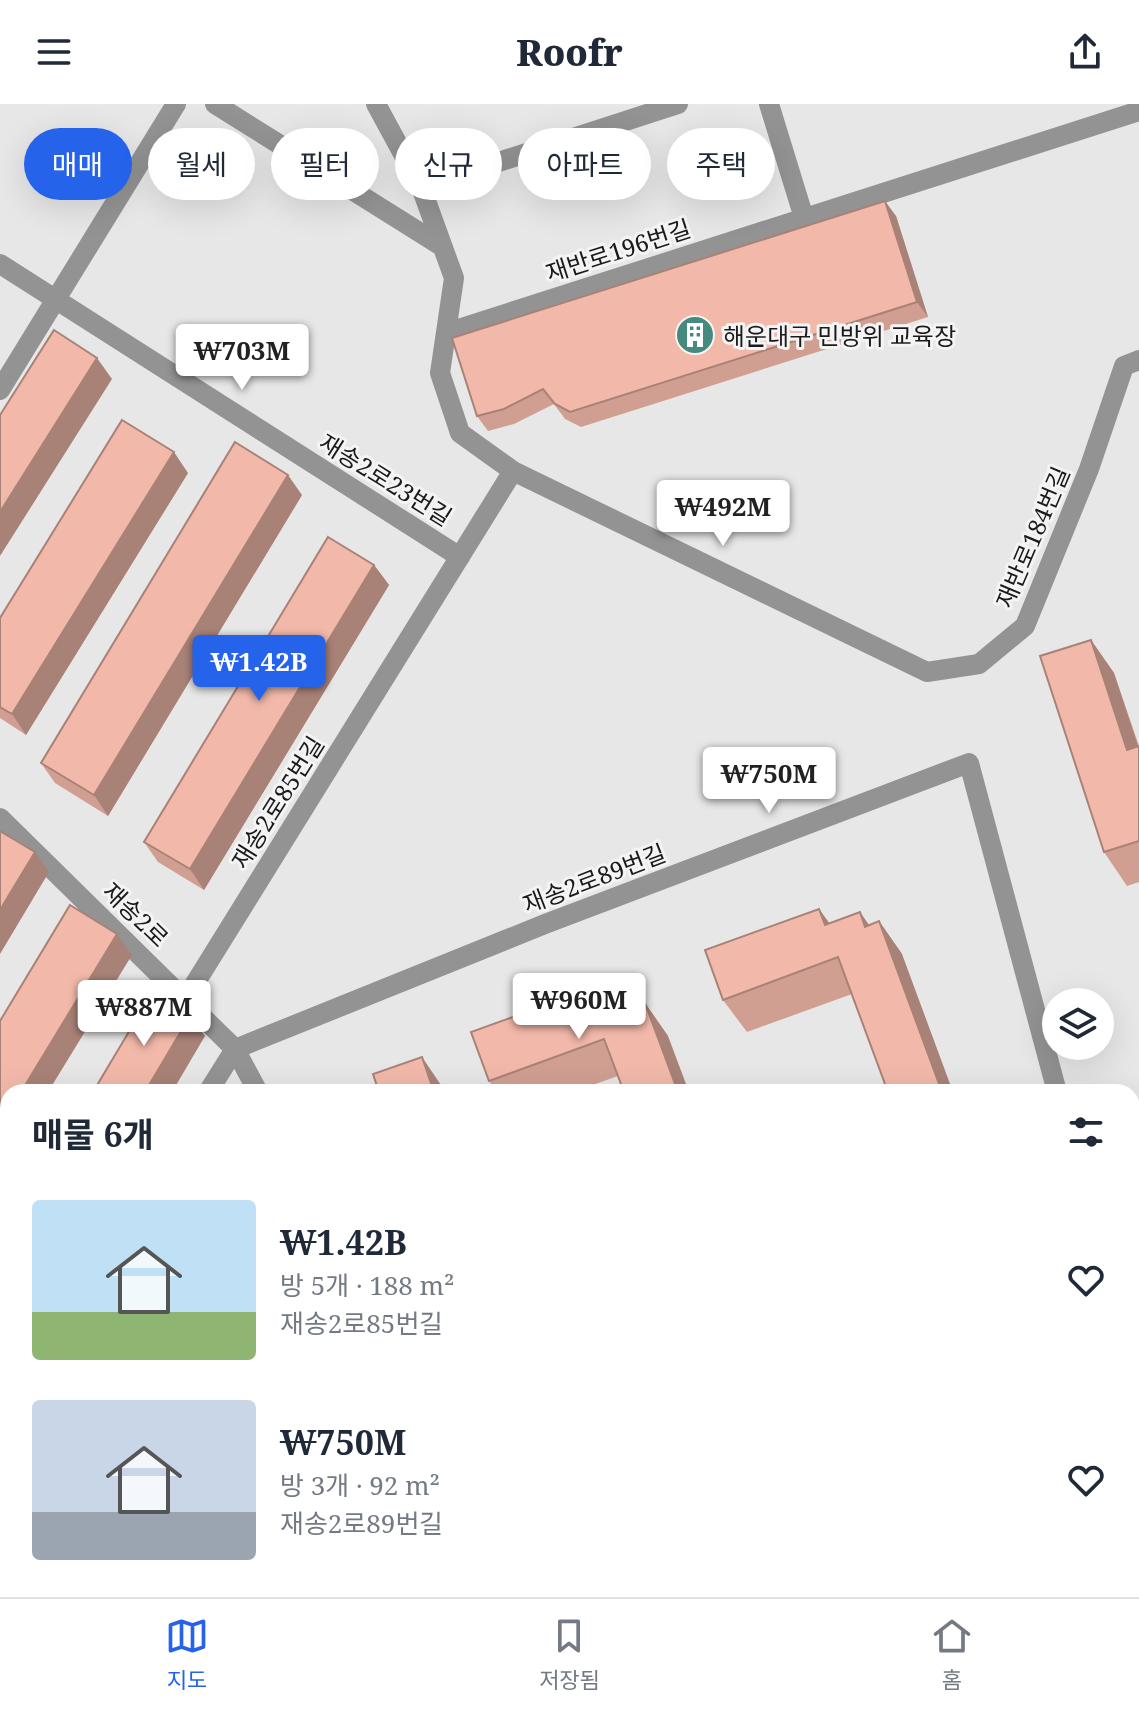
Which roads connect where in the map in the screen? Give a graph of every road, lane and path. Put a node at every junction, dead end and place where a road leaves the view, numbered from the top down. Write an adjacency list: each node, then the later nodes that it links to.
1 (176, 104): 13 (street)
2 (215, 104): 11 (street)
3 (376, 104): 7 (street, 재반로184번길)
4 (678, 104): 8 (street)
5 (769, 104): 10 (street)
6 (1139, 111): 10 (street, 재반로196번길)
7 (395, 139)
8 (502, 161)
9 (426, 200): 11 (street, 재반로184번길)
10 (804, 218): 14 (street, 재반로196번길)
11 (443, 247): 14 (street, 재반로184번길)
12 (0, 264): 13 (street, 재송2로23번길)
13 (56, 300): 16 (street); 18 (street, 재송2로23번길)
14 (449, 332): 17 (street, 재반로184번길)
15 (1139, 360): 17 (street, 재반로184번길)
16 (0, 390)
17 (513, 471): 18 (street, 재송2로85번길)
18 (460, 557): 20 (street, 재송2로85번길)
19 (4, 832): 20 (street, 재송2로)
20 (186, 998): 21 (street, 재송2로)
21 (235, 1049): 22 (street); 23 (street, 재송2로); 24 (street, 재송2로89번길)
22 (213, 1084)
23 (254, 1084)
24 (1055, 1084)

